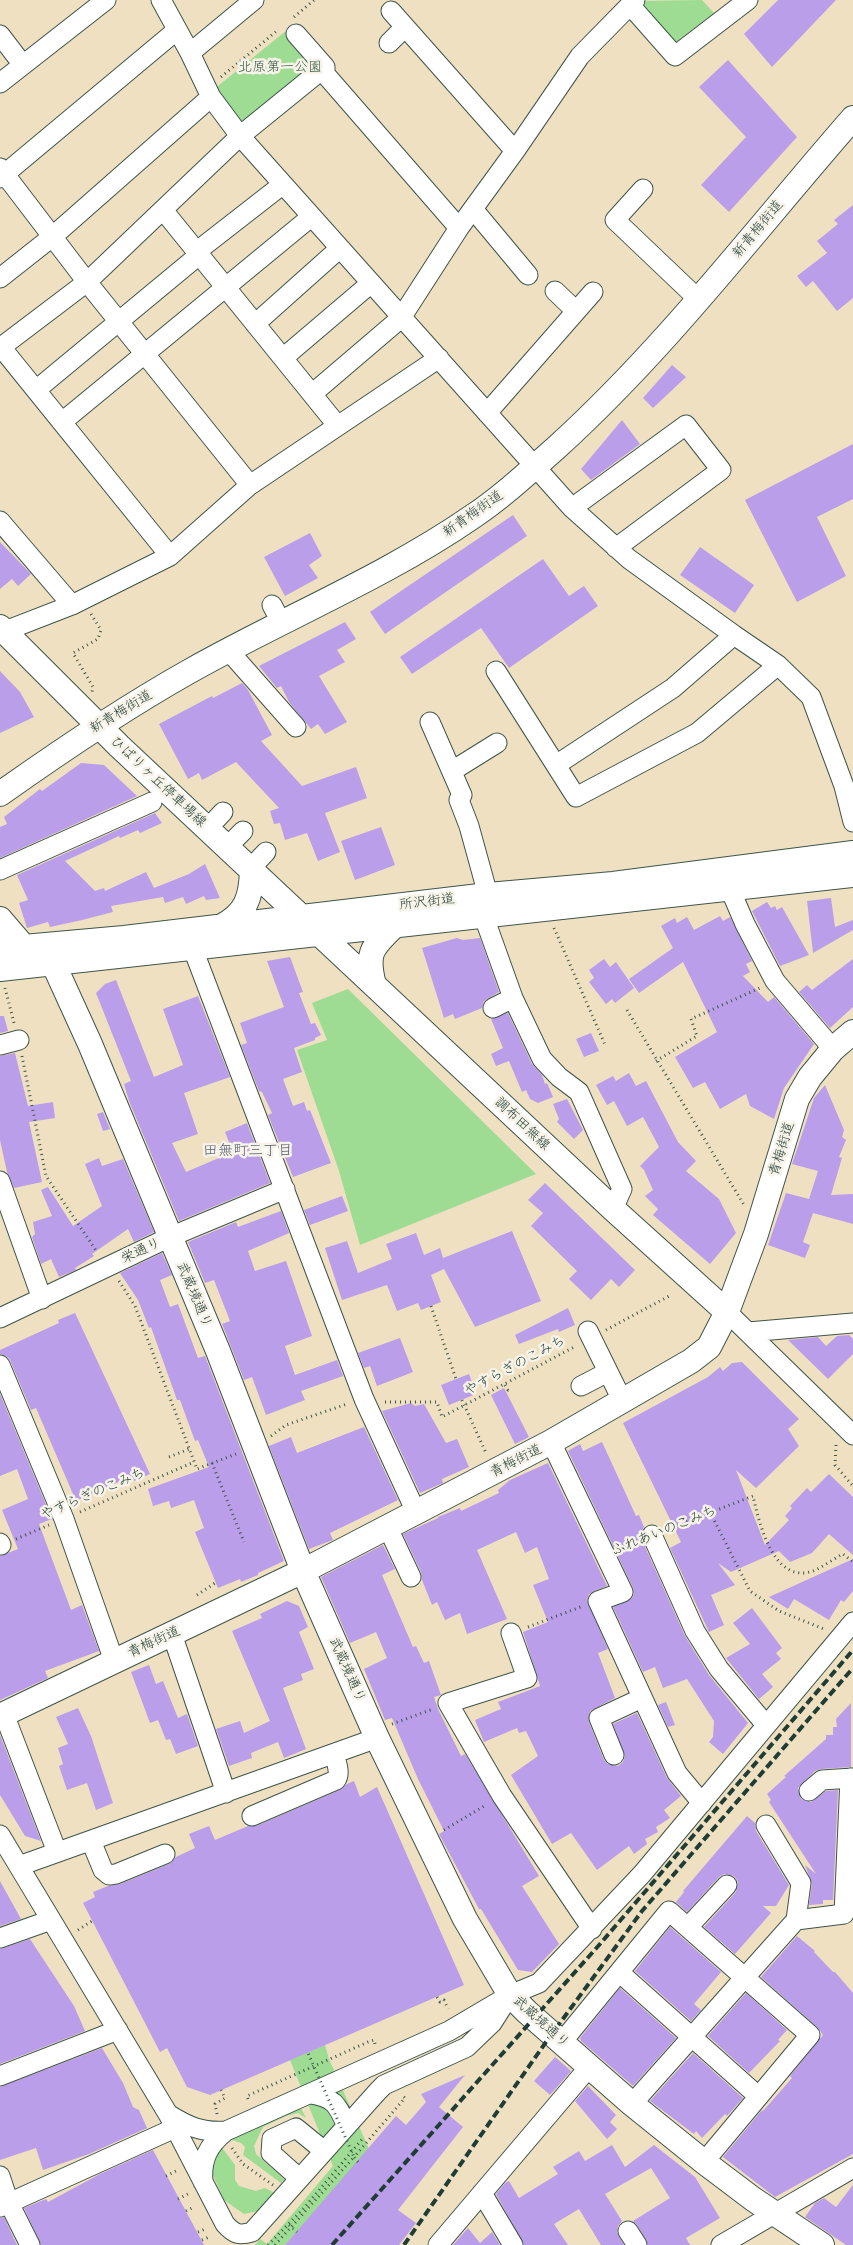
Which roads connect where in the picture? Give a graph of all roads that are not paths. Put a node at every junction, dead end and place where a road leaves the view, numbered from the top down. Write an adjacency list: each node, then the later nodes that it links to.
1 (106, 0): 13 (street)
2 (161, 0): 9 (street)
3 (254, 0): 12 (street)
4 (748, 0): 5 (street)
5 (633, 3): 19 (street)
6 (392, 11): 8 (street)
7 (289, 27): 14 (street)
8 (406, 27): 11 (street); 19 (street)
9 (177, 30): 12 (street); 20 (street)
10 (0, 35): 13 (street)
11 (388, 43)
12 (190, 53): 16 (street)
13 (23, 65): 15 (street)
14 (325, 67): 18 (street); 26 (street)
15 (0, 83)
16 (209, 93): 18 (street); 27 (street)
17 (853, 118): 37 (main road, 新青梅街道)
18 (240, 136): 21 (street); 23 (street)
19 (515, 151): 24 (street)
20 (2, 174): 27 (street)
21 (282, 185): 25 (street); 29 (street)
22 (643, 189): 37 (street)
23 (163, 210): 29 (street); 32 (street)
24 (473, 210): 26 (street); 30 (street)
25 (311, 217): 28 (street); 34 (street)
26 (459, 228): 39 (street)
27 (52, 236): 31 (street); 32 (street)
28 (339, 249): 33 (street); 41 (street)
29 (198, 253): 34 (street); 40 (street)
30 (528, 275)
31 (0, 278)
32 (87, 282): 40 (street); 42 (street)
33 (370, 284): 39 (street); 44 (street)
34 (226, 288): 41 (street); 43 (street)
35 (555, 291): 38 (street)
36 (593, 292): 38 (street)
37 (698, 299): 51 (main road, 新青梅街道)
38 (576, 311): 48 (street)
39 (401, 318): 45 (street); 47 (street)
40 (119, 321): 43 (street); 46 (street)
41 (255, 324): 44 (street)
42 (1, 348): 46 (street)
43 (145, 354): 49 (street); 52 (street)
44 (283, 358): 47 (street)
45 (438, 358): 48 (street); 50 (street)
46 (36, 390): 49 (street)
47 (312, 394): 50 (street)
48 (487, 413): 51 (street)
49 (62, 422): 56 (street)
50 (337, 425): 52 (street)
51 (534, 468): 53 (street); 60 (main road, 新青梅街道)
52 (250, 485): 56 (street)
53 (572, 508): 55 (street); 55 (street)
54 (0, 521): 57 (street)
55 (616, 548): 59 (street)
56 (170, 556): 57 (street)
57 (77, 603): 58 (street)
58 (1, 630): 64 (main road, ひばりヶ丘停車場線)
59 (734, 635): 61 (street); 67 (street)
60 (228, 650): 64 (main road, 新青梅街道); 65 (street)
61 (778, 665): 67 (street); 71 (street)
62 (496, 670): 67 (street)
63 (430, 722): 68 (street)
64 (98, 725): 69 (main road, 新青梅街道); 73 (main road, ひばりヶ丘停車場線)
65 (296, 727)
66 (497, 743): 68 (street)
67 (556, 765)
68 (452, 772): 77 (street)
69 (0, 794)
70 (152, 802): 74 (street)
71 (853, 822)
72 (853, 853): 77 (main road, 所沢街道)
73 (256, 864): 78 (main road, ひばりヶ丘停車場線); 80 (main road)
74 (0, 870)
75 (853, 875): 76 (main road, 所沢街道)
76 (730, 889): 77 (main road, 所沢街道); 94 (street)
77 (486, 906): 78 (main road, 所沢街道); 81 (main road, 所沢街道); 89 (street)
78 (302, 917): 80 (main road, 所沢街道); 82 (main road, ひばりヶ丘停車場線)
79 (0, 919): 83 (main road)
80 (222, 926): 83 (main road, 所沢街道)
81 (393, 927): 82 (main road, 所沢街道); 88 (main road)
82 (319, 934): 85 (main road, 所沢街道); 88 (main road, 調布田無線)
83 (24, 947): 84 (main road, 所沢街道)
84 (0, 949)
85 (193, 949): 86 (main road, 所沢街道); 96 (street)
86 (54, 965): 87 (main road, 所沢街道); 98 (main road, 武蔵境通り)
87 (2, 978)
88 (374, 985): 97 (main road, 調布田無線)
89 (513, 998): 90 (street); 97 (street)
90 (493, 1008)
91 (853, 1032): 94 (main road, 青梅街道)
92 (19, 1040): 93 (street)
93 (0, 1045)
94 (832, 1050): 100 (main road, 青梅街道)
95 (0, 1181): 99 (street)
96 (285, 1188): 98 (street, 栄通り); 111 (street)
97 (613, 1209): 100 (main road, 調布田無線)
98 (170, 1237): 99 (street, 栄通り); 114 (main road, 武蔵境通り)
99 (42, 1299): 101 (street, 栄通り)
100 (727, 1312): 103 (street); 108 (main road, 青梅街道)
101 (0, 1318)
102 (853, 1323): 103 (street)
103 (748, 1332): 109 (street)
104 (590, 1335): 105 (street)
105 (606, 1363): 107 (street); 108 (street)
106 (0, 1365): 119 (street)
107 (581, 1386)
108 (623, 1402): 110 (main road, 青梅街道)
109 (853, 1435)
110 (551, 1442): 111 (main road, 青梅街道); 120 (street, ふれあいのこみち)
111 (416, 1512): 112 (main road, 青梅街道)
112 (388, 1526): 114 (main road, 青梅街道); 115 (street)
113 (652, 1535): 122 (street)
114 (303, 1571): 118 (main road, 青梅街道); 123 (main road, 武蔵境通り)
115 (411, 1577)
116 (853, 1622): 122 (street)
117 (511, 1633): 141 (street)
118 (172, 1634): 119 (main road, 青梅街道); 128 (street)
119 (114, 1661): 121 (main road, 青梅街道)
120 (642, 1698): 125 (street); 129 (street)
121 (2, 1715): 134 (street)
122 (766, 1725): 129 (street)
123 (375, 1734): 124 (street); 145 (main road, 武蔵境通り)
124 (334, 1754): 128 (street); 130 (street)
125 (614, 1755)
126 (852, 1778): 127 (street); 139 (street)
127 (809, 1791)
128 (226, 1793): 133 (street)
129 (702, 1803): 141 (street)
130 (252, 1816)
131 (766, 1825): 139 (street)
132 (0, 1835): 136 (street)
133 (90, 1841): 134 (street); 135 (street)
134 (56, 1852): 136 (street)
135 (165, 1854)
136 (19, 1866): 138 (street)
137 (727, 1885): 140 (street)
138 (51, 1920): 142 (street); 146 (street)
139 (796, 1920): 144 (street)
140 (688, 1927): 143 (street); 144 (street)
141 (592, 1929): 145 (street)
142 (0, 1938)
143 (619, 1972): 147 (street); 148 (street)
144 (745, 1976): 147 (street); 152 (street)
145 (510, 1995): 148 (main road, 武蔵境通り); 151 (street); 155 (street)
146 (118, 2030): 150 (street); 154 (street)
147 (692, 2036): 152 (street); 153 (street)
148 (562, 2042): 149 (main road, 武蔵境通り)
149 (590, 2066): 153 (main road, 武蔵境通り); 163 (street)
150 (0, 2076)
151 (311, 2094): 155 (street); 156 (street)
152 (758, 2096): 158 (street)
153 (632, 2104): 158 (main road, 武蔵境通り)
154 (172, 2121): 156 (street); 162 (street); 164 (street)
155 (346, 2124): 157 (street)
156 (228, 2139): 162 (street)
157 (323, 2150): 161 (street); 161 (street)
158 (704, 2162): 165 (main road, 武蔵境通り)
159 (853, 2168): 165 (street)
160 (0, 2176): 164 (street)
161 (299, 2178): 166 (street)
162 (203, 2182): 166 (street)
163 (482, 2193): 168 (street); 169 (street)
164 (5, 2205): 167 (street)
165 (776, 2214): 170 (street); 171 (main road, 武蔵境通り)
166 (238, 2240)
167 (30, 2245)
168 (438, 2245)
169 (513, 2245)
170 (721, 2245)
171 (822, 2245)

